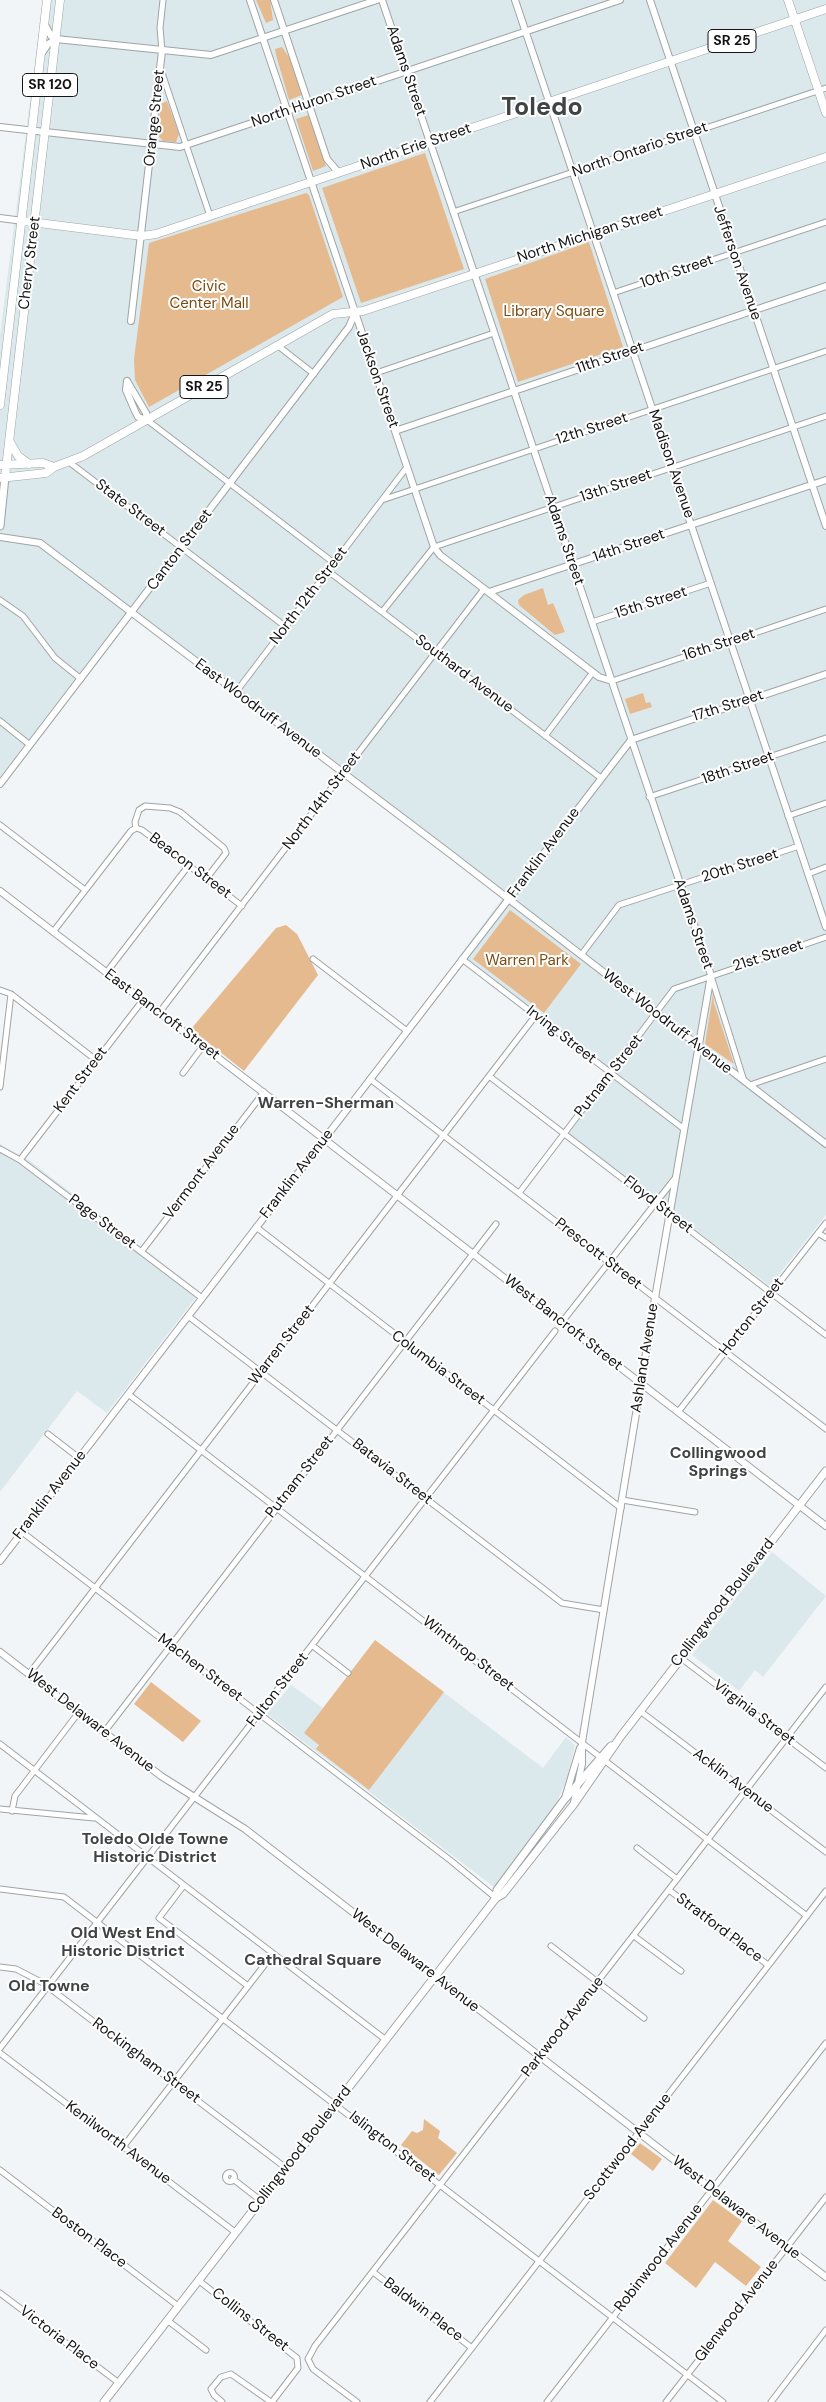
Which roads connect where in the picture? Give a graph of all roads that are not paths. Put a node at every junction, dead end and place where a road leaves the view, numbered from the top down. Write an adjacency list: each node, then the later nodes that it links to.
1 (46, 0): 16 (main road, Cherry Street / SR 120)
2 (60, 0): 14 (main road, Cherry Street / SR 120)
3 (65, 0): 14 (main road)
4 (163, 0): 21 (street, Orange Street)
5 (250, 0): 19 (street, Jackson Street)
6 (274, 0): 17 (street)
7 (377, 0): 17 (street)
8 (382, 0): 25 (street, Adams Street)
9 (515, 0): 18 (street, Madison Avenue)
10 (620, 0): 18 (street, North Huron Street)
11 (650, 0): 23 (street, Jefferson Avenue)
12 (788, 0): 15 (main road)
13 (826, 10): 15 (main road, North Erie Street / SR 25)
14 (60, 14): 20 (main road, Cherry Street / SR 120)
15 (795, 20): 23 (main road, North Erie Street / SR 25); 26 (main road)
16 (44, 23): 20 (street); 22 (main road, Cherry Street / SR 120)
17 (284, 31): 19 (street); 28 (street)
18 (526, 31): 25 (street, North Huron Street); 27 (street, Madison Avenue)
19 (263, 38): 21 (street); 29 (street, Jackson Street)
20 (56, 39): 21 (street); 22 (street); 33 (main road, Cherry Street / SR 120)
21 (162, 51): 24 (street, Orange Street)
22 (42, 53): 32 (main road, Cherry Street / SR 120)
23 (669, 62): 27 (main road, North Erie Street / SR 25); 34 (street, Jefferson Avenue)
24 (160, 68): 36 (street, Orange Street); 37 (street)
25 (406, 71): 28 (street, North Huron Street); 35 (street, Adams Street)
26 (822, 89): 30 (main road); 34 (street, North Ontario Street)
27 (550, 102): 35 (main road, North Erie Street / SR 25); 40 (street, Madison Avenue)
28 (309, 104): 29 (street, North Huron Street); 39 (street)
29 (287, 111): 37 (street, North Huron Street); 41 (street, Jackson Street)
30 (826, 113)
31 (0, 127): 32 (street, North Huron Street)
32 (33, 130): 33 (street, North Huron Street); 46 (main road, Cherry Street / SR 120)
33 (45, 132): 36 (street, North Huron Street); 48 (main road, Cherry Street / SR 120)
34 (693, 132): 40 (street, North Ontario Street); 42 (street, Jefferson Avenue)
35 (430, 142): 39 (main road, North Erie Street / SR 25); 43 (street, Adams Street)
36 (152, 144): 37 (street, North Huron Street); 50 (street, Orange Street)
37 (186, 145): 44 (street)
38 (826, 157): 42 (main road, North Michigan Street / SR 25)
39 (339, 173): 41 (main road, North Erie Street / SR 25)
40 (572, 173): 43 (street, North Ontario Street); 49 (street, Madison Avenue)
41 (311, 183): 44 (main road, North Erie Street / SR 25); 56 (street, Jackson Street)
42 (714, 194): 49 (main road, North Michigan Street / SR 25); 51 (street, Jefferson Avenue)
43 (453, 212): 52 (street, Adams Street)
44 (210, 216): 50 (main road, North Erie Street / SR 25)
45 (0, 218): 46 (street, North Erie Street)
46 (23, 221): 48 (main road, North Erie Street / SR 25); 66 (main road, Cherry Street)
47 (826, 222): 51 (street, 10th Street)
48 (35, 223): 50 (main road, North Erie Street / SR 25); 72 (main road, Cherry Street / SR 120)
49 (593, 234): 52 (main road, North Michigan Street / SR 25); 54 (street, Madison Avenue)
50 (142, 236): 57 (street, Orange Street)
51 (734, 252): 54 (street, 10th Street); 55 (street, Jefferson Avenue)
52 (474, 274): 56 (main road, North Michigan Street / SR 25); 58 (street, Adams Street)
53 (826, 286): 55 (street, 11th Street)
54 (613, 293): 60 (street, Madison Avenue)
55 (753, 310): 60 (street, 11th Street); 62 (street, Jefferson Avenue)
56 (355, 313): 59 (main road, SR 25); 63 (street, Jackson Street); 64 (street, Canton Street)
57 (131, 321)
58 (494, 333): 63 (street); 65 (street, Adams Street)
59 (276, 345): 64 (street); 69 (main road, SR 25)
60 (633, 351): 65 (street, 11th Street); 67 (street, Madison Avenue)
61 (826, 352): 62 (street, 12th Street)
62 (773, 368): 67 (street, 12th Street); 70 (street, Jefferson Avenue)
63 (376, 373): 71 (street, Jackson Street)
64 (314, 374): 82 (street, Canton Street)
65 (514, 391): 71 (street, 11th Street); 73 (street, Adams Street)
66 (0, 404)
67 (652, 409): 73 (street, 12th Street); 79 (street, Madison Avenue)
68 (826, 416): 70 (street, 13th Street)
69 (147, 420): 69 (street); 74 (main road, SR 25); 82 (street)
70 (793, 427): 79 (street, 13th Street); 83 (street, Jefferson Avenue)
71 (395, 431): 78 (street, Jackson Street)
72 (9, 441): 75 (main road); 76 (main road, Cherry Street / SR 120)
73 (533, 449): 84 (street, 12th Street); 86 (street, Adams Street)
74 (69, 462): 77 (main road, SR 25); 92 (street, State Street)
75 (30, 464): 76 (main road); 77 (main road)
76 (3, 465): 80 (main road, Cherry Street / SR 120)
77 (54, 467): 80 (main road, SR 25)
78 (407, 467): 84 (street, Jackson Street); 85 (street, North 12th Street)
79 (672, 467): 86 (street, 13th Street); 87 (street, Madison Avenue)
80 (2, 478): 88 (main road, Cherry Street / SR 120)
81 (826, 480): 83 (street, 14th Street)
82 (230, 484): 92 (street, Canton Street); 93 (street)
83 (812, 484): 87 (street, 14th Street); 89 (street, Jefferson Avenue)
84 (414, 489): 85 (street); 91 (street, Jackson Street)
85 (382, 500): 93 (street, North 12th Street)
86 (553, 507): 91 (street, 13th Street); 94 (street, Adams Street)
87 (691, 524): 94 (street, 14th Street); 96 (street, Madison Avenue)
88 (0, 526)
89 (826, 526)
90 (0, 537): 101 (street, East Woodruff Avenue)
91 (434, 546): 97 (street, Jackson Street); 100 (street)
92 (182, 547): 101 (street, Canton Street); 103 (street, State Street)
93 (334, 563): 95 (street, North 12th Street)
94 (572, 565): 97 (street, 14th Street); 102 (street, Adams Street)
95 (328, 570): 100 (street, Southard Avenue); 103 (street, North 12th Street)
96 (711, 583): 102 (street, 15th Street); 104 (street, Madison Avenue)
97 (487, 590): 105 (street, North 14th Street); 106 (street, Jackson Street)
98 (0, 600): 108 (street)
99 (826, 609): 104 (street, 16th Street)
100 (382, 612): 105 (street, Southard Avenue)
101 (132, 613): 108 (street, Canton Street); 110 (street, East Woodruff Avenue)
102 (592, 622): 109 (street, Adams Street)
103 (286, 626): 110 (street, North 12th Street)
104 (731, 641): 109 (street, 16th Street); 111 (street, Madison Avenue)
105 (435, 652): 113 (street, Southard Avenue); 118 (street, North 14th Street)
106 (593, 672): 109 (street, Jackson Street); 113 (street)
107 (826, 674): 111 (street, 17th Street)
108 (81, 679): 116 (street, Canton Street)
109 (612, 680): 115 (street, Adams Street)
110 (236, 692): 118 (street, East Woodruff Avenue)
111 (750, 699): 115 (street, 17th Street); 117 (street, Madison Avenue)
112 (0, 721): 116 (street)
113 (545, 736): 119 (street, Southard Avenue)
114 (826, 738): 117 (street, 18th Street)
115 (631, 740): 119 (street, Franklin Avenue); 121 (street, Adams Street)
116 (30, 745): 120 (street, Canton Street)
117 (769, 757): 121 (street, 18th Street); 123 (street, Madison Avenue)
118 (344, 773): 134 (street, East Woodruff Avenue); 135 (street, North 14th Street)
119 (601, 778): 134 (street, Franklin Avenue)
120 (0, 784)
121 (649, 797): 131 (street, Adams Street)
122 (826, 803): 123 (street)
123 (788, 816): 126 (street, Madison Avenue)
124 (0, 825): 132 (street)
125 (136, 828): 127 (street, Beacon Street); 130 (street); 132 (street)
126 (799, 846): 129 (street, Madison Avenue); 131 (street, 20th Street)
127 (189, 865): 130 (street, Beacon Street); 142 (street)
128 (826, 867): 129 (street)
129 (808, 874): 136 (street, Madison Avenue)
130 (206, 879): 135 (street, Beacon Street)
131 (681, 886): 139 (street); 143 (street, Adams Street)
132 (85, 890): 137 (street)
133 (0, 892): 137 (street, East Bancroft Street)
134 (508, 900): 139 (street, West Woodruff Avenue); 141 (street, Franklin Avenue)
135 (242, 906): 147 (street, North 14th Street)
136 (826, 927)
137 (53, 932): 142 (street, East Bancroft Street)
138 (826, 937): 143 (street, 21st Street)
139 (581, 955): 148 (street, West Woodruff Avenue)
140 (313, 959): 150 (street)
141 (462, 959): 149 (street, Irving Street); 150 (street, Franklin Avenue)
142 (106, 972): 146 (street, East Bancroft Street)
143 (711, 975): 148 (street, Putnam Street); 151 (street, Ashland Avenue); 159 (street, Adams Street)
144 (0, 990): 145 (street)
145 (11, 994): 154 (street); 160 (street)
146 (143, 1000): 147 (street, East Bancroft Street); 154 (street, Kent Street)
147 (160, 1013): 152 (street, East Bancroft Street)
148 (656, 1013): 151 (street, West Woodruff Avenue); 155 (street, Putnam Street)
149 (536, 1015): 155 (street, Irving Street); 157 (street, Warren Street)
150 (407, 1030): 158 (street, Franklin Avenue)
151 (698, 1044): 159 (street, West Woodruff Avenue); 162 (street, Ashland Avenue)
152 (203, 1046): 156 (street); 161 (street, East Bancroft Street)
153 (826, 1059): 159 (street)
154 (96, 1060): 168 (street, Kent Street)
155 (611, 1073): 162 (street, Irving Street); 163 (street, Putnam Street)
156 (183, 1074)
157 (490, 1076): 163 (street, Floyd Street); 164 (street, Warren Street)
158 (370, 1079): 164 (street, Prescott Street); 165 (street, Franklin Avenue)
159 (747, 1083): 166 (street, West Woodruff Avenue)
160 (0, 1087)
161 (264, 1092): 165 (street, East Bancroft Street); 179 (street, Vermont Avenue)
162 (684, 1129): 169 (street, Ashland Avenue)
163 (564, 1133): 170 (street, Putnam Street); 172 (street, Floyd Street)
164 (444, 1136): 170 (street, Prescott Street); 171 (street, Warren Street)
165 (324, 1138): 171 (street, West Bancroft Street); 176 (street, Franklin Avenue)
166 (826, 1144)
167 (0, 1148): 168 (street, Page Street)
168 (20, 1160): 179 (street, Page Street)
169 (676, 1177): 172 (street); 173 (street, Ashland Avenue)
170 (519, 1193): 181 (street, Prescott Street)
171 (398, 1195): 180 (street, West Bancroft Street); 182 (street, Warren Street)
172 (655, 1203): 173 (street, Floyd Street); 181 (street)
173 (670, 1215): 183 (street, Floyd Street); 185 (street, Ashland Avenue)
174 (826, 1223): 177 (street, Horton Street)
175 (496, 1224): 180 (street, Putnam Street)
176 (256, 1227): 182 (street, Columbia Street); 184 (street, Franklin Avenue)
177 (818, 1232): 178 (street); 183 (street, Horton Street)
178 (826, 1238)
179 (141, 1252): 184 (street, Page Street)
180 (473, 1253): 187 (street, West Bancroft Street); 190 (street, Putnam Street)
181 (608, 1262): 185 (street, Prescott Street); 187 (street)
182 (329, 1284): 190 (street, Columbia Street); 192 (street, Warren Street)
183 (771, 1292): 189 (street, Floyd Street); 191 (street, Horton Street)
184 (202, 1298): 186 (street, Franklin Avenue)
185 (655, 1298): 191 (street, Prescott Street); 193 (street, Ashland Avenue)
186 (188, 1316): 192 (street, Batavia Street); 194 (street, Franklin Avenue)
187 (562, 1322): 193 (street, West Bancroft Street)
188 (555, 1331): 195 (street, Fulton Street)
189 (826, 1335)
190 (405, 1342): 195 (street, Columbia Street); 198 (street, Putnam Street)
191 (725, 1352): 196 (street, Horton Street); 197 (street, Prescott Street)
192 (262, 1372): 198 (street, Batavia Street); 200 (street, Warren Street)
193 (642, 1384): 196 (street, West Bancroft Street); 204 (street, Ashland Avenue)
194 (128, 1394): 200 (street, Winthrop Street); 201 (street, Franklin Avenue)
195 (494, 1410): 203 (street, Fulton Street); 207 (street, Columbia Street)
196 (678, 1412): 205 (street, West Bancroft Street)
197 (826, 1429)
198 (337, 1430): 203 (street, Batavia Street); 206 (street, Putnam Street)
199 (48, 1434): 201 (street)
200 (202, 1450): 206 (street, Winthrop Street); 213 (street, Warren Street)
201 (79, 1458): 210 (street, Franklin Avenue)
202 (826, 1471): 205 (main road, Collingwood Boulevard)
203 (426, 1499): 212 (street, Fulton Street); 214 (street, Batavia Street)
204 (622, 1500): 207 (street, Ashland Avenue); 208 (street)
205 (799, 1506): 209 (street, West Bancroft Street); 218 (main road, Collingwood Boulevard)
206 (277, 1508): 212 (street, Winthrop Street); 215 (street, Putnam Street)
207 (620, 1508): 214 (street, Ashland Avenue)
208 (695, 1512)
209 (826, 1526)
210 (22, 1532): 211 (street, Franklin Avenue); 213 (street, Machen Street)
211 (0, 1561)
212 (366, 1576): 216 (street, Fulton Street); 227 (street, Winthrop Street)
213 (95, 1588): 215 (street, Machen Street); 220 (street, Warren Street)
214 (604, 1610): 227 (street, Ashland Avenue)
215 (171, 1646): 224 (street, Machen Street); 225 (street, Putnam Street)
216 (313, 1646): 219 (street); 224 (street, Fulton Street)
217 (0, 1652): 220 (street, West Delaware Avenue)
218 (681, 1658): 222 (main road, Collingwood Boulevard); 226 (street, Virginia Street)
219 (348, 1673)
220 (29, 1674): 223 (street, West Delaware Avenue)
221 (826, 1687): 226 (street, Parkwood Avenue)
222 (640, 1711): 229 (main road, Collingwood Boulevard); 233 (street, Acklin Avenue)
223 (79, 1712): 225 (street, West Delaware Avenue); 231 (street)
224 (260, 1714): 234 (street, Fulton Street); 251 (street, Machen Street)
225 (105, 1731): 234 (street, West Delaware Avenue)
226 (786, 1738): 230 (street, Virginia Street); 233 (street, Parkwood Avenue)
227 (582, 1742): 229 (street, Winthrop Street); 232 (street, Ashland Avenue); 235 (street, Ashland Avenue)
228 (0, 1744): 231 (street)
229 (603, 1759): 232 (main road, Collingwood Boulevard); 236 (main road, Collingwood Boulevard); 240 (street, Winthrop Street)
230 (826, 1768)
231 (34, 1770): 238 (street); 239 (street)
232 (579, 1782): 235 (main road, Collingwood Boulevard); 236 (street, Ashland Avenue)
233 (746, 1791): 240 (street, Parkwood Avenue); 243 (street, Acklin Avenue)
234 (193, 1797): 244 (street, Fulton Street); 260 (street, West Delaware Avenue)
235 (564, 1800): 242 (main road, Collingwood Boulevard)
236 (574, 1804): 245 (main road, Collingwood Boulevard)
237 (0, 1809): 238 (street)
238 (12, 1810): 239 (street)
239 (96, 1818): 244 (street)
240 (708, 1840): 246 (street, Parkwood Avenue); 252 (street, Winthrop Street)
241 (637, 1848): 246 (street)
242 (526, 1851): 245 (main road); 251 (main road, Collingwood Boulevard)
243 (826, 1852)
244 (148, 1858): 247 (street); 253 (street, Fulton Street)
245 (531, 1859): 251 (main road, Collingwood Boulevard)
246 (677, 1879): 249 (street, Parkwood Avenue)
247 (184, 1885): 256 (street); 262 (street)
248 (0, 1889): 253 (street, Islington Street)
249 (669, 1890): 254 (street, Parkwood Avenue); 257 (street, Stratford Place)
250 (826, 1891): 252 (street, Scottwood Avenue)
251 (496, 1898): 260 (main road, Collingwood Boulevard)
252 (807, 1916): 257 (street, Scottwood Avenue)
253 (97, 1922): 263 (street, Fulton Street); 264 (street, Islington Street)
254 (634, 1936): 259 (street); 261 (street, Parkwood Avenue)
255 (551, 1946): 261 (street)
256 (273, 1954): 262 (street); 266 (street)
257 (768, 1965): 273 (street, Scottwood Avenue)
258 (0, 1967): 263 (street, Rockingham Street)
259 (681, 1971)
260 (435, 1976): 266 (main road, Collingwood Boulevard); 270 (street, West Delaware Avenue)
261 (598, 1982): 265 (street); 270 (street, Parkwood Avenue)
262 (248, 1986): 264 (street)
263 (48, 1987): 268 (street, Fulton Street); 271 (street, Rockingham Street)
264 (223, 2018): 271 (street); 272 (street, Islington Street)
265 (644, 2018)
266 (386, 2040): 272 (main road, Collingwood Boulevard)
267 (826, 2043): 279 (street, Robinwood Avenue)
268 (0, 2048)
269 (0, 2053): 274 (street, Kenilworth Avenue)
270 (540, 2057): 273 (street, West Delaware Avenue); 278 (street, Parkwood Avenue)
271 (174, 2082): 274 (street); 275 (street, Rockingham Street)
272 (336, 2104): 275 (main road, Collingwood Boulevard); 278 (street, Islington Street)
273 (639, 2133): 279 (street, West Delaware Avenue); 284 (street, Scottwood Avenue)
274 (123, 2148): 282 (street, Kenilworth Avenue)
275 (286, 2168): 281 (main road, Collingwood Boulevard)
276 (0, 2170): 289 (street, Boston Place)
277 (233, 2179): 281 (street)
278 (440, 2184): 284 (street, Islington Street); 285 (street, Parkwood Avenue)
279 (712, 2189): 283 (street, West Delaware Avenue); 290 (street, Robinwood Avenue)
280 (826, 2196): 283 (street, Glenwood Avenue)
281 (260, 2200): 282 (main road, Collingwood Boulevard)
282 (235, 2232): 287 (main road, Collingwood Boulevard)
283 (787, 2247): 286 (street, West Delaware Avenue); 295 (street, Glenwood Avenue)
284 (540, 2261): 290 (street, Islington Street); 293 (street, Scottwood Avenue)
285 (373, 2272): 293 (street, Baldwin Place); 297 (street, Parkwood Avenue)
286 (826, 2277)
287 (198, 2280): 289 (main road, Collingwood Boulevard); 300 (street, Collins Street)
288 (0, 2293): 296 (street, Victoria Place)
289 (178, 2306): 291 (main road, Collingwood Boulevard)
290 (613, 2317): 295 (street, Islington Street); 302 (street, Robinwood Avenue)
291 (167, 2320): 294 (street); 296 (main road, Collingwood Boulevard)
292 (826, 2330): 305 (street)
293 (472, 2348): 301 (street, Scottwood Avenue)
294 (206, 2350)
295 (688, 2375): 303 (street, Glenwood Avenue); 304 (street, Islington Street)
296 (119, 2383): 298 (main road, Collingwood Boulevard)
297 (354, 2401)
298 (106, 2402)
299 (222, 2402): 300 (street)
300 (272, 2402)
301 (430, 2402)
302 (547, 2402)
303 (666, 2402)
304 (723, 2402)
305 (771, 2402)

